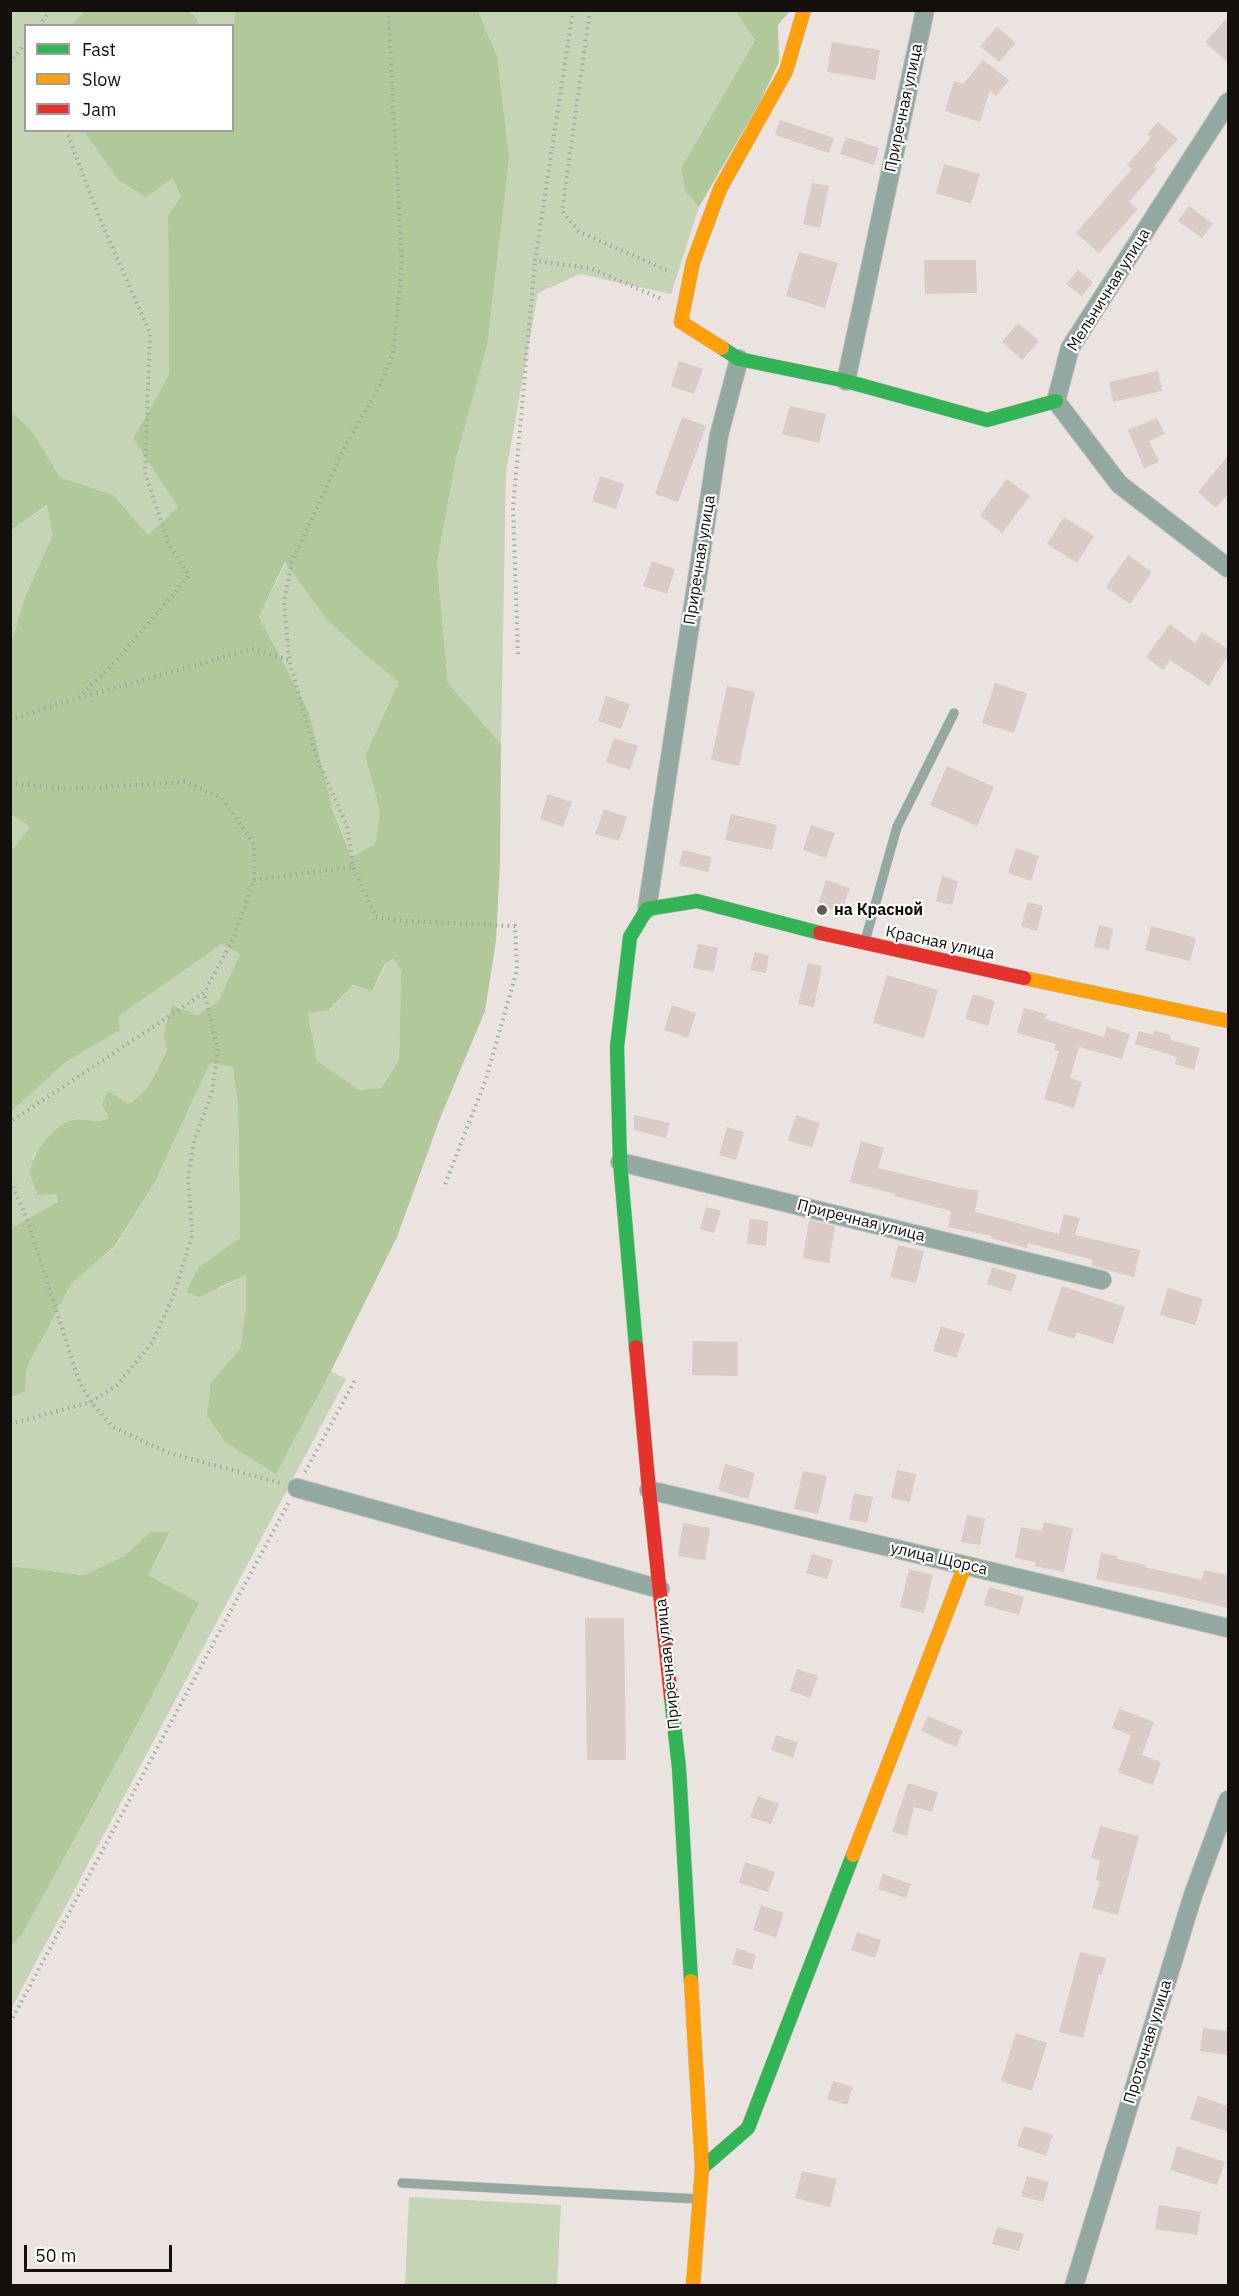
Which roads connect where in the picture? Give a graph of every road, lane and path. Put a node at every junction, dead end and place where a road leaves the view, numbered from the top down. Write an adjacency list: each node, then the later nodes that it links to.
1 (50, 10): 7 (path)
2 (388, 10): 21 (path)
3 (573, 10): 13 (path)
4 (590, 10): 14 (path)
5 (804, 10): 14 (street)
6 (925, 10): 17 (street, Приречная улица)
7 (40, 24)
8 (24, 46): 9 (path)
9 (10, 63)
10 (1228, 102): 11 (street, Мельничная улица)
11 (1223, 125): 18 (street, Мельничная улица)
12 (67, 132): 22 (path)
13 (535, 261): 15 (path); 20 (path)
14 (689, 280): 15 (street)
15 (681, 322): 16 (street)
16 (739, 359): 17 (street); 28 (street, Приречная улица)
17 (846, 381): 18 (street)
18 (1056, 401): 19 (street)
19 (1228, 568)
20 (518, 654)
21 (289, 660): 22 (path); 26 (path)
22 (78, 698): 24 (path)
23 (954, 713): 29 (lane)
24 (10, 720)
25 (10, 783): 27 (path)
26 (353, 867): 27 (path); 35 (path)
27 (254, 880): 30 (path)
28 (646, 909): 29 (street, Красная улица); 33 (street, Приречная улица)
29 (864, 944): 31 (street, Красная улица)
30 (204, 993): 32 (path); 38 (path)
31 (1228, 1021)
32 (10, 1122)
33 (620, 1162): 36 (street, Приречная улица); 41 (street, Приречная улица)
34 (10, 1181): 38 (path)
35 (444, 1187)
36 (1102, 1280)
37 (355, 1380): 40 (path)
38 (91, 1402): 39 (path); 40 (path)
39 (10, 1424)
40 (297, 1488): 43 (street); 47 (path)
41 (650, 1490): 42 (street, улица Щорса); 43 (street, Приречная улица)
42 (965, 1565): 44 (street, улица Щорса); 49 (street)
43 (660, 1589): 49 (street, Приречная улица)
44 (1228, 1628)
45 (1228, 1800): 53 (street, Проточная улица)
46 (10, 2010): 47 (path)
47 (16, 2012): 48 (path)
48 (10, 2023)
49 (702, 2168): 51 (street, Приречная улица)
50 (402, 2183): 51 (lane)
51 (700, 2199): 52 (street, Приречная улица)
52 (693, 2286)
53 (1074, 2286)

